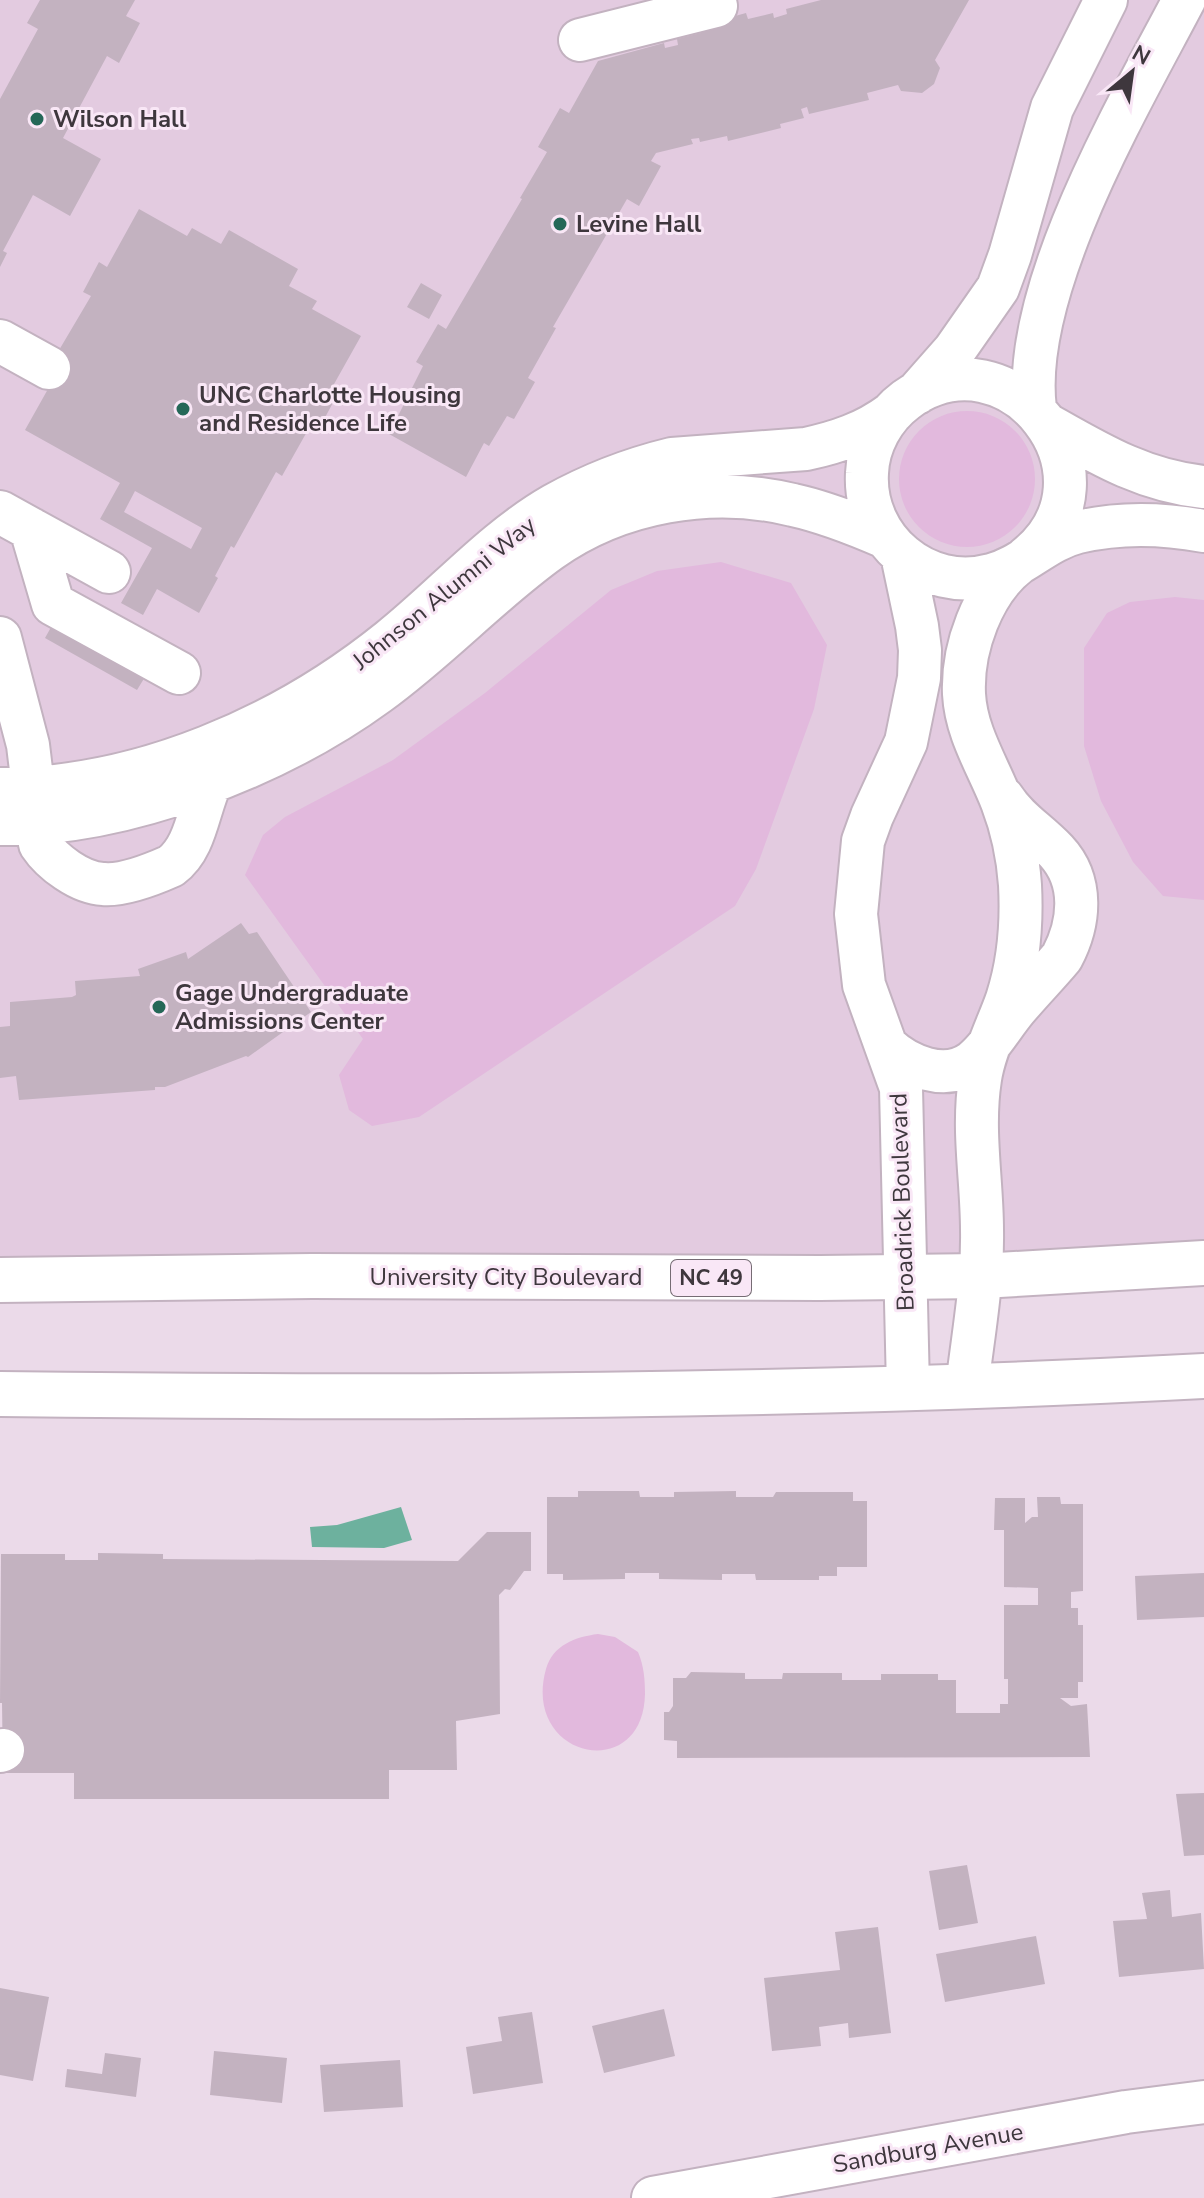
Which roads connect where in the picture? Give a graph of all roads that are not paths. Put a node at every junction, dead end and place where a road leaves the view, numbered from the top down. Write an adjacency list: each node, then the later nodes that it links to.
1 (1106, 0): 7 (street, Broadrick Boulevard)
2 (1184, 0): 8 (street)
3 (722, 2): 4 (street)
4 (580, 40)
5 (0, 341): 6 (street)
6 (49, 368)
7 (904, 403): 8 (street); 12 (street, Broadrick Boulevard); 19 (street, Johnson Alumni Way)
8 (1042, 417): 9 (street); 13 (street)
9 (1204, 487)
10 (16, 520): 14 (street); 16 (street)
11 (1204, 531): 13 (street)
12 (894, 546): 13 (street); 17 (street, Johnson Alumni Way); 21 (street, Broadrick Boulevard)
13 (1022, 560): 18 (street)
14 (109, 572)
15 (0, 638): 19 (street)
16 (179, 673)
17 (212, 780): 19 (street, Johnson Alumni Way); 19 (street)
18 (995, 786): 20 (street); 20 (street)
19 (18, 805)
20 (992, 1039): 21 (street); 24 (street)
21 (886, 1046): 23 (street, Broadrick Boulevard)
22 (1204, 1263): 24 (main road, University City Boulevard / NC 49)
23 (904, 1276): 24 (main road, University City Boulevard / NC 49); 25 (main road, University City Boulevard / NC 49); 28 (street, Broadrick Boulevard)
24 (981, 1276): 27 (street)
25 (0, 1280)
26 (1204, 1376): 27 (main road)
27 (967, 1387): 28 (main road)
28 (908, 1388): 29 (main road)
29 (0, 1394)
30 (1204, 2102): 31 (street, Sandburg Avenue)
31 (653, 2198)

